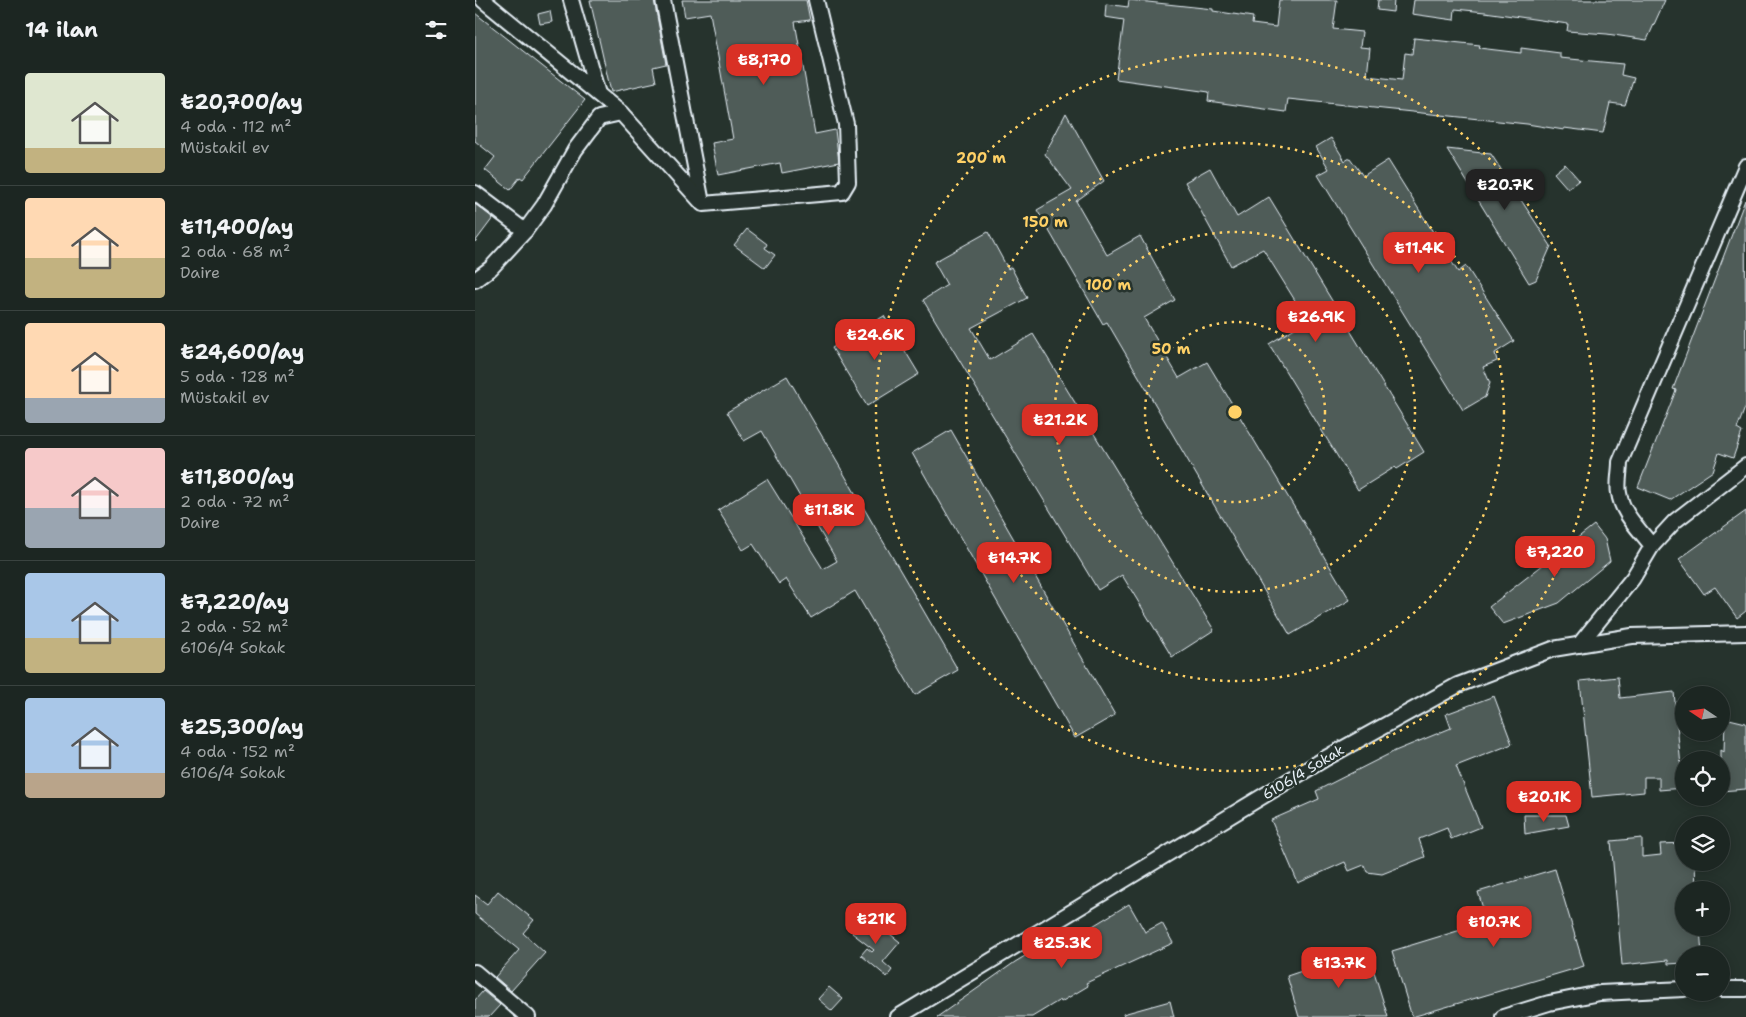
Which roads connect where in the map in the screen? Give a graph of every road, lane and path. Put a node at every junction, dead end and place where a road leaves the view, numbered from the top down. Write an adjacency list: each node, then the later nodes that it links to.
1 (483, 0): 5 (street)
2 (571, 0): 5 (street)
3 (663, 0): 9 (street)
4 (816, 0): 9 (street)
5 (598, 94): 6 (street)
6 (621, 113): 9 (street); 10 (street)
7 (1746, 166): 13 (street)
8 (475, 193): 10 (street)
9 (703, 204)
10 (525, 231): 11 (street)
11 (475, 280)
12 (1746, 466): 13 (street)
13 (1652, 546): 15 (street)
14 (1746, 633): 15 (street, 6106/4 Sokak)
15 (1579, 645): 21 (street, 6106/4 Sokak)
16 (475, 972): 20 (street)
17 (1675, 989): 22 (street)
18 (1730, 989): 19 (street)
19 (1746, 989)
20 (528, 1017)
21 (898, 1017)
22 (1503, 1017)

